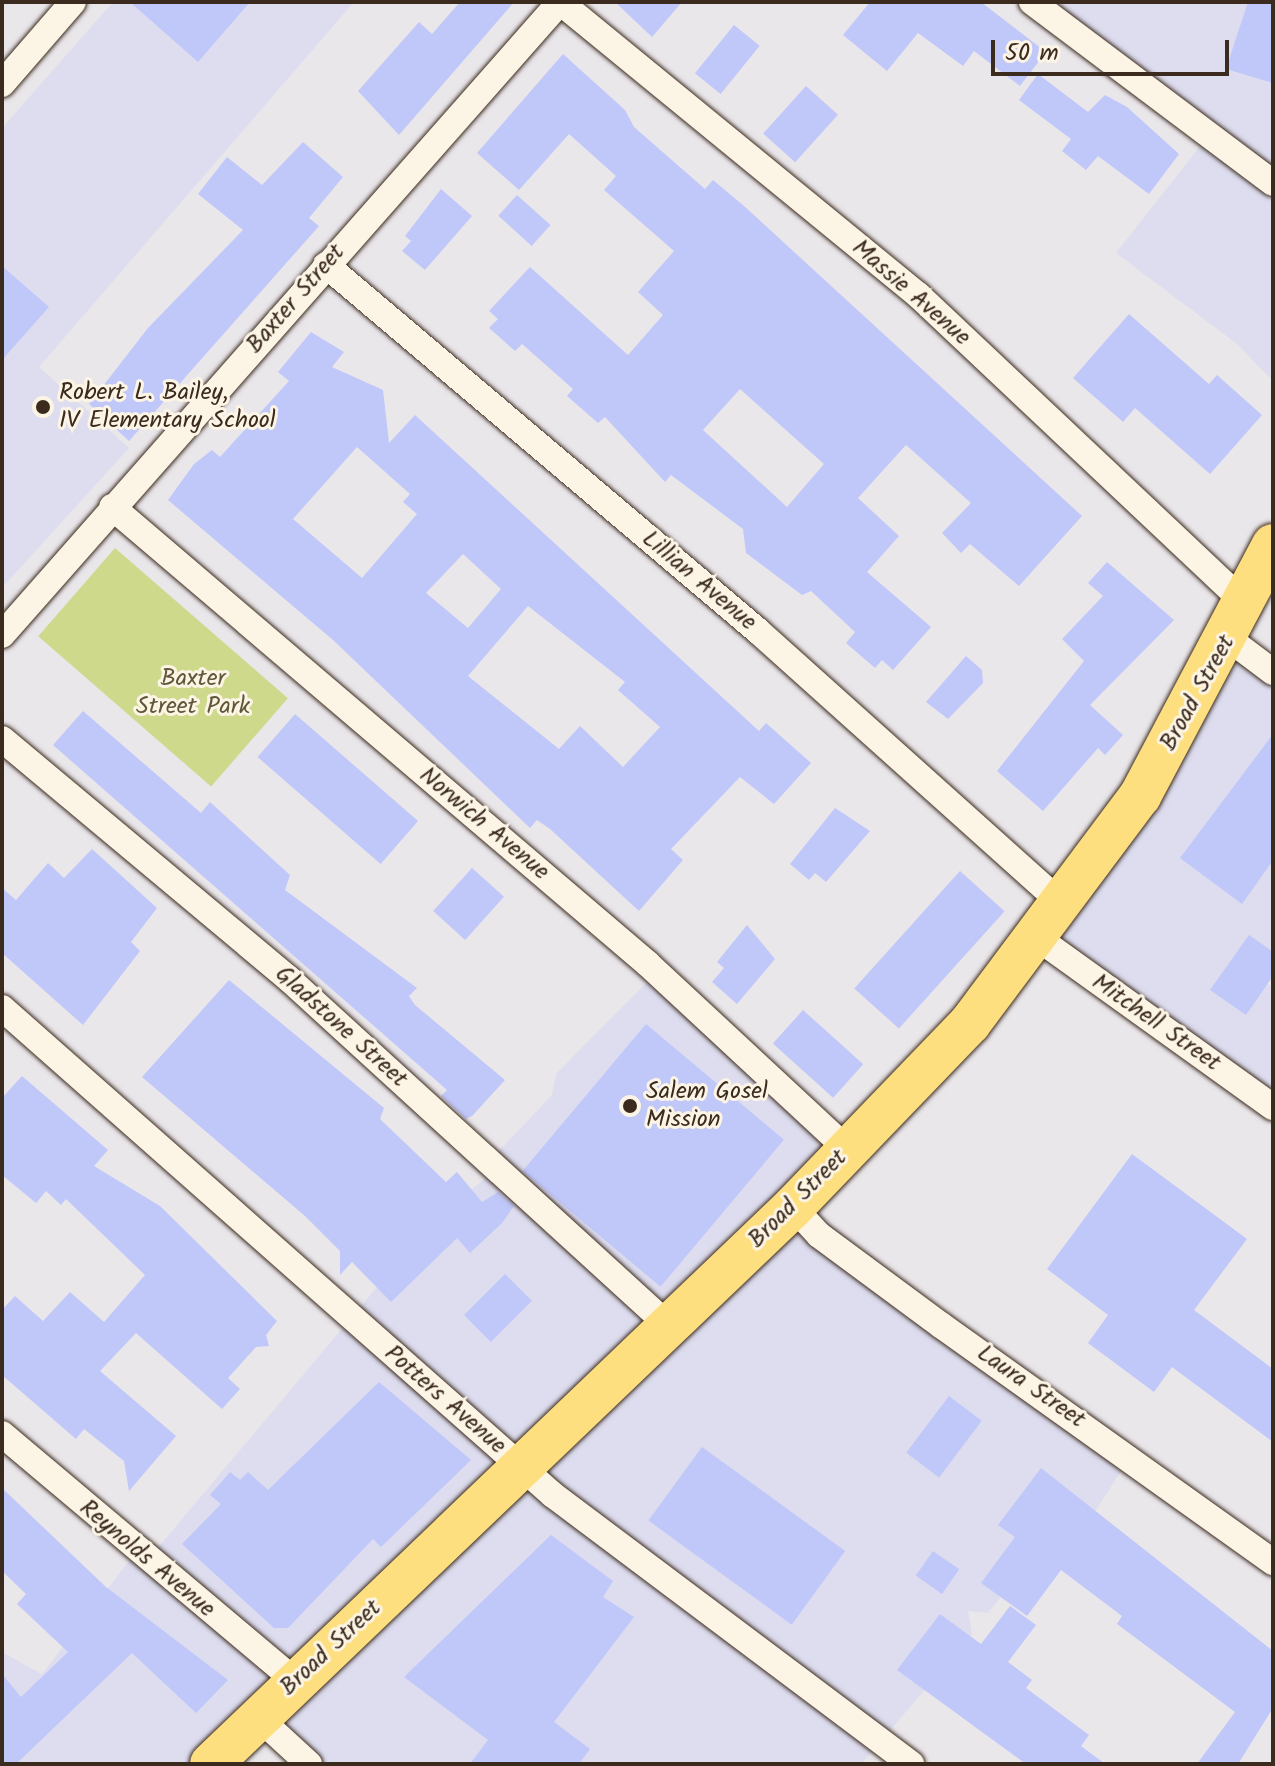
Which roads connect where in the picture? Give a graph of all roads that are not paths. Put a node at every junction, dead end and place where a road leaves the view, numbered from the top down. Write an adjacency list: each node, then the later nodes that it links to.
1 (73, 2): 4 (street)
2 (560, 2): 6 (street, Baxter Street); 9 (street, Massie Avenue)
3 (1045, 5): 5 (street)
4 (2, 84)
5 (1273, 183)
6 (326, 265): 7 (street, Baxter Street); 13 (street, Lillian Avenue)
7 (112, 507): 10 (street, Baxter Street); 17 (street, Norwich Avenue)
8 (1273, 545): 9 (main road, Broad Street)
9 (1238, 622): 11 (street, Massie Avenue); 13 (main road, Broad Street)
10 (2, 635)
11 (1273, 672)
12 (2, 739): 19 (street, Gladstone Street)
13 (1064, 906): 14 (main road, Broad Street)
14 (1039, 939): 16 (street, Mitchell Street); 17 (main road, Broad Street)
15 (2, 1008): 21 (street, Potters Avenue)
16 (1273, 1107)
17 (848, 1150): 18 (main road, Broad Street)
18 (793, 1207): 19 (main road, Broad Street); 22 (street, Laura Street)
19 (669, 1326): 21 (main road, Broad Street)
20 (2, 1434): 23 (street, Reynolds Avenue)
21 (524, 1468): 23 (main road, Broad Street); 27 (street, Potters Avenue)
22 (1273, 1562)
23 (295, 1681): 24 (main road, Broad Street)
24 (259, 1718): 25 (main road, Broad Street); 26 (street)
25 (211, 1764)
26 (309, 1764)
27 (911, 1764)

